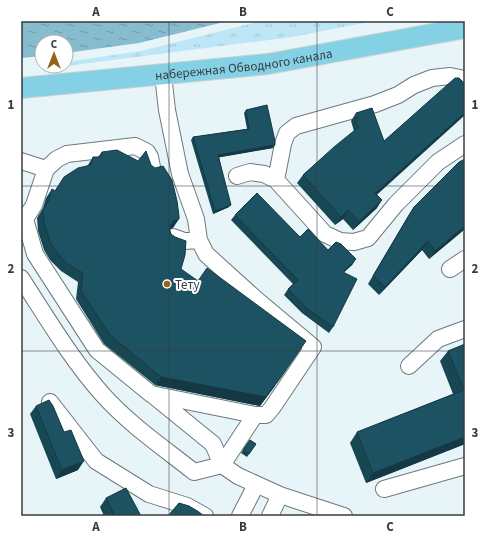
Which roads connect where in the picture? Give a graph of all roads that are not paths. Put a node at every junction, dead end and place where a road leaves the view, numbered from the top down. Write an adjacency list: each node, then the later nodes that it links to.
1 (465, 28): 2 (main road, набережная Обводного канала)
2 (163, 75): 4 (main road, набережная Обводного канала); 13 (street)
3 (465, 79): 10 (street)
4 (21, 88)
5 (465, 144): 10 (street)
6 (21, 161): 8 (street)
7 (152, 167): 8 (street)
8 (46, 169): 11 (street)
9 (237, 176): 10 (street)
10 (276, 180)
11 (23, 220): 19 (street)
12 (173, 237): 13 (street)
13 (199, 240): 21 (street)
14 (465, 259): 15 (street)
15 (450, 269)
16 (21, 278): 22 (street)
17 (465, 329): 18 (street)
18 (409, 366)
19 (151, 394): 21 (street); 22 (street)
20 (50, 402): 27 (street)
21 (255, 415): 22 (street)
22 (222, 465): 24 (street)
23 (465, 466): 25 (street)
24 (256, 485): 26 (street); 28 (street)
25 (384, 488)
26 (280, 495): 29 (street); 30 (street)
27 (205, 516)
28 (240, 516)
29 (270, 516)
30 (344, 516)

